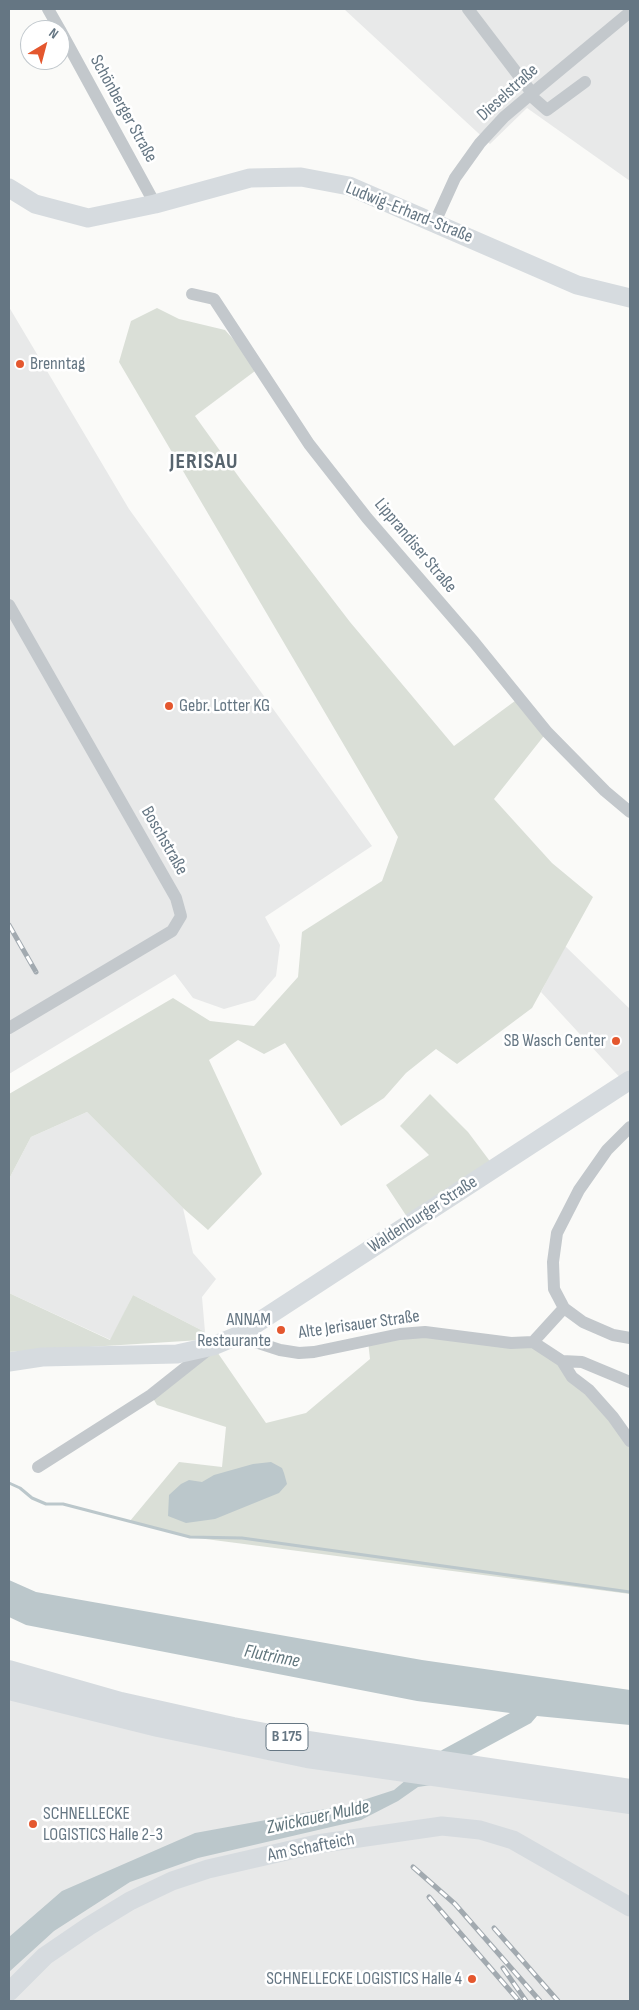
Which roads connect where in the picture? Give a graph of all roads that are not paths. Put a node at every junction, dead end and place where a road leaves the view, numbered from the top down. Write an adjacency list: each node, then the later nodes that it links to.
1 (48, 9): 4 (street, Schönberger Straße)
2 (468, 9): 7 (street)
3 (630, 12): 7 (street, Dieselstraße)
4 (54, 20)
5 (70, 48): 9 (street, Schönberger Straße)
6 (585, 82): 7 (street)
7 (531, 94): 10 (street, Dieselstraße)
8 (9, 188): 9 (street, Ludwig-Erhard-Straße)
9 (155, 204): 10 (street, Ludwig-Erhard-Straße)
10 (435, 222): 12 (street, Ludwig-Erhard-Straße)
11 (192, 294): 14 (street, Lipprandiser Straße)
12 (630, 298)
13 (9, 605): 15 (street, Boschstraße)
14 (630, 812)
15 (9, 1028)
16 (630, 1080): 19 (street, Waldenburger Straße)
17 (630, 1127): 18 (street)
18 (564, 1308): 20 (street); 21 (street)
19 (236, 1336): 21 (street, Alte Jerisauer Straße); 22 (street, Waldenburger Straße)
20 (630, 1338)
21 (532, 1342): 23 (street)
22 (213, 1346): 24 (street, Waldenburger Straße); 27 (street, Waldenburger Straße)
23 (562, 1361): 25 (street); 26 (street)
24 (9, 1362)
25 (630, 1382)
26 (630, 1440)
27 (38, 1468)
28 (9, 1670): 30 (main road, B 175)
29 (9, 1690): 30 (main road, B 175)
30 (458, 1772): 31 (main road, B 175); 32 (main road, B 175)
31 (630, 1789)
32 (630, 1804)
33 (630, 1908): 34 (street, Am Schafteich)
34 (9, 1992)

